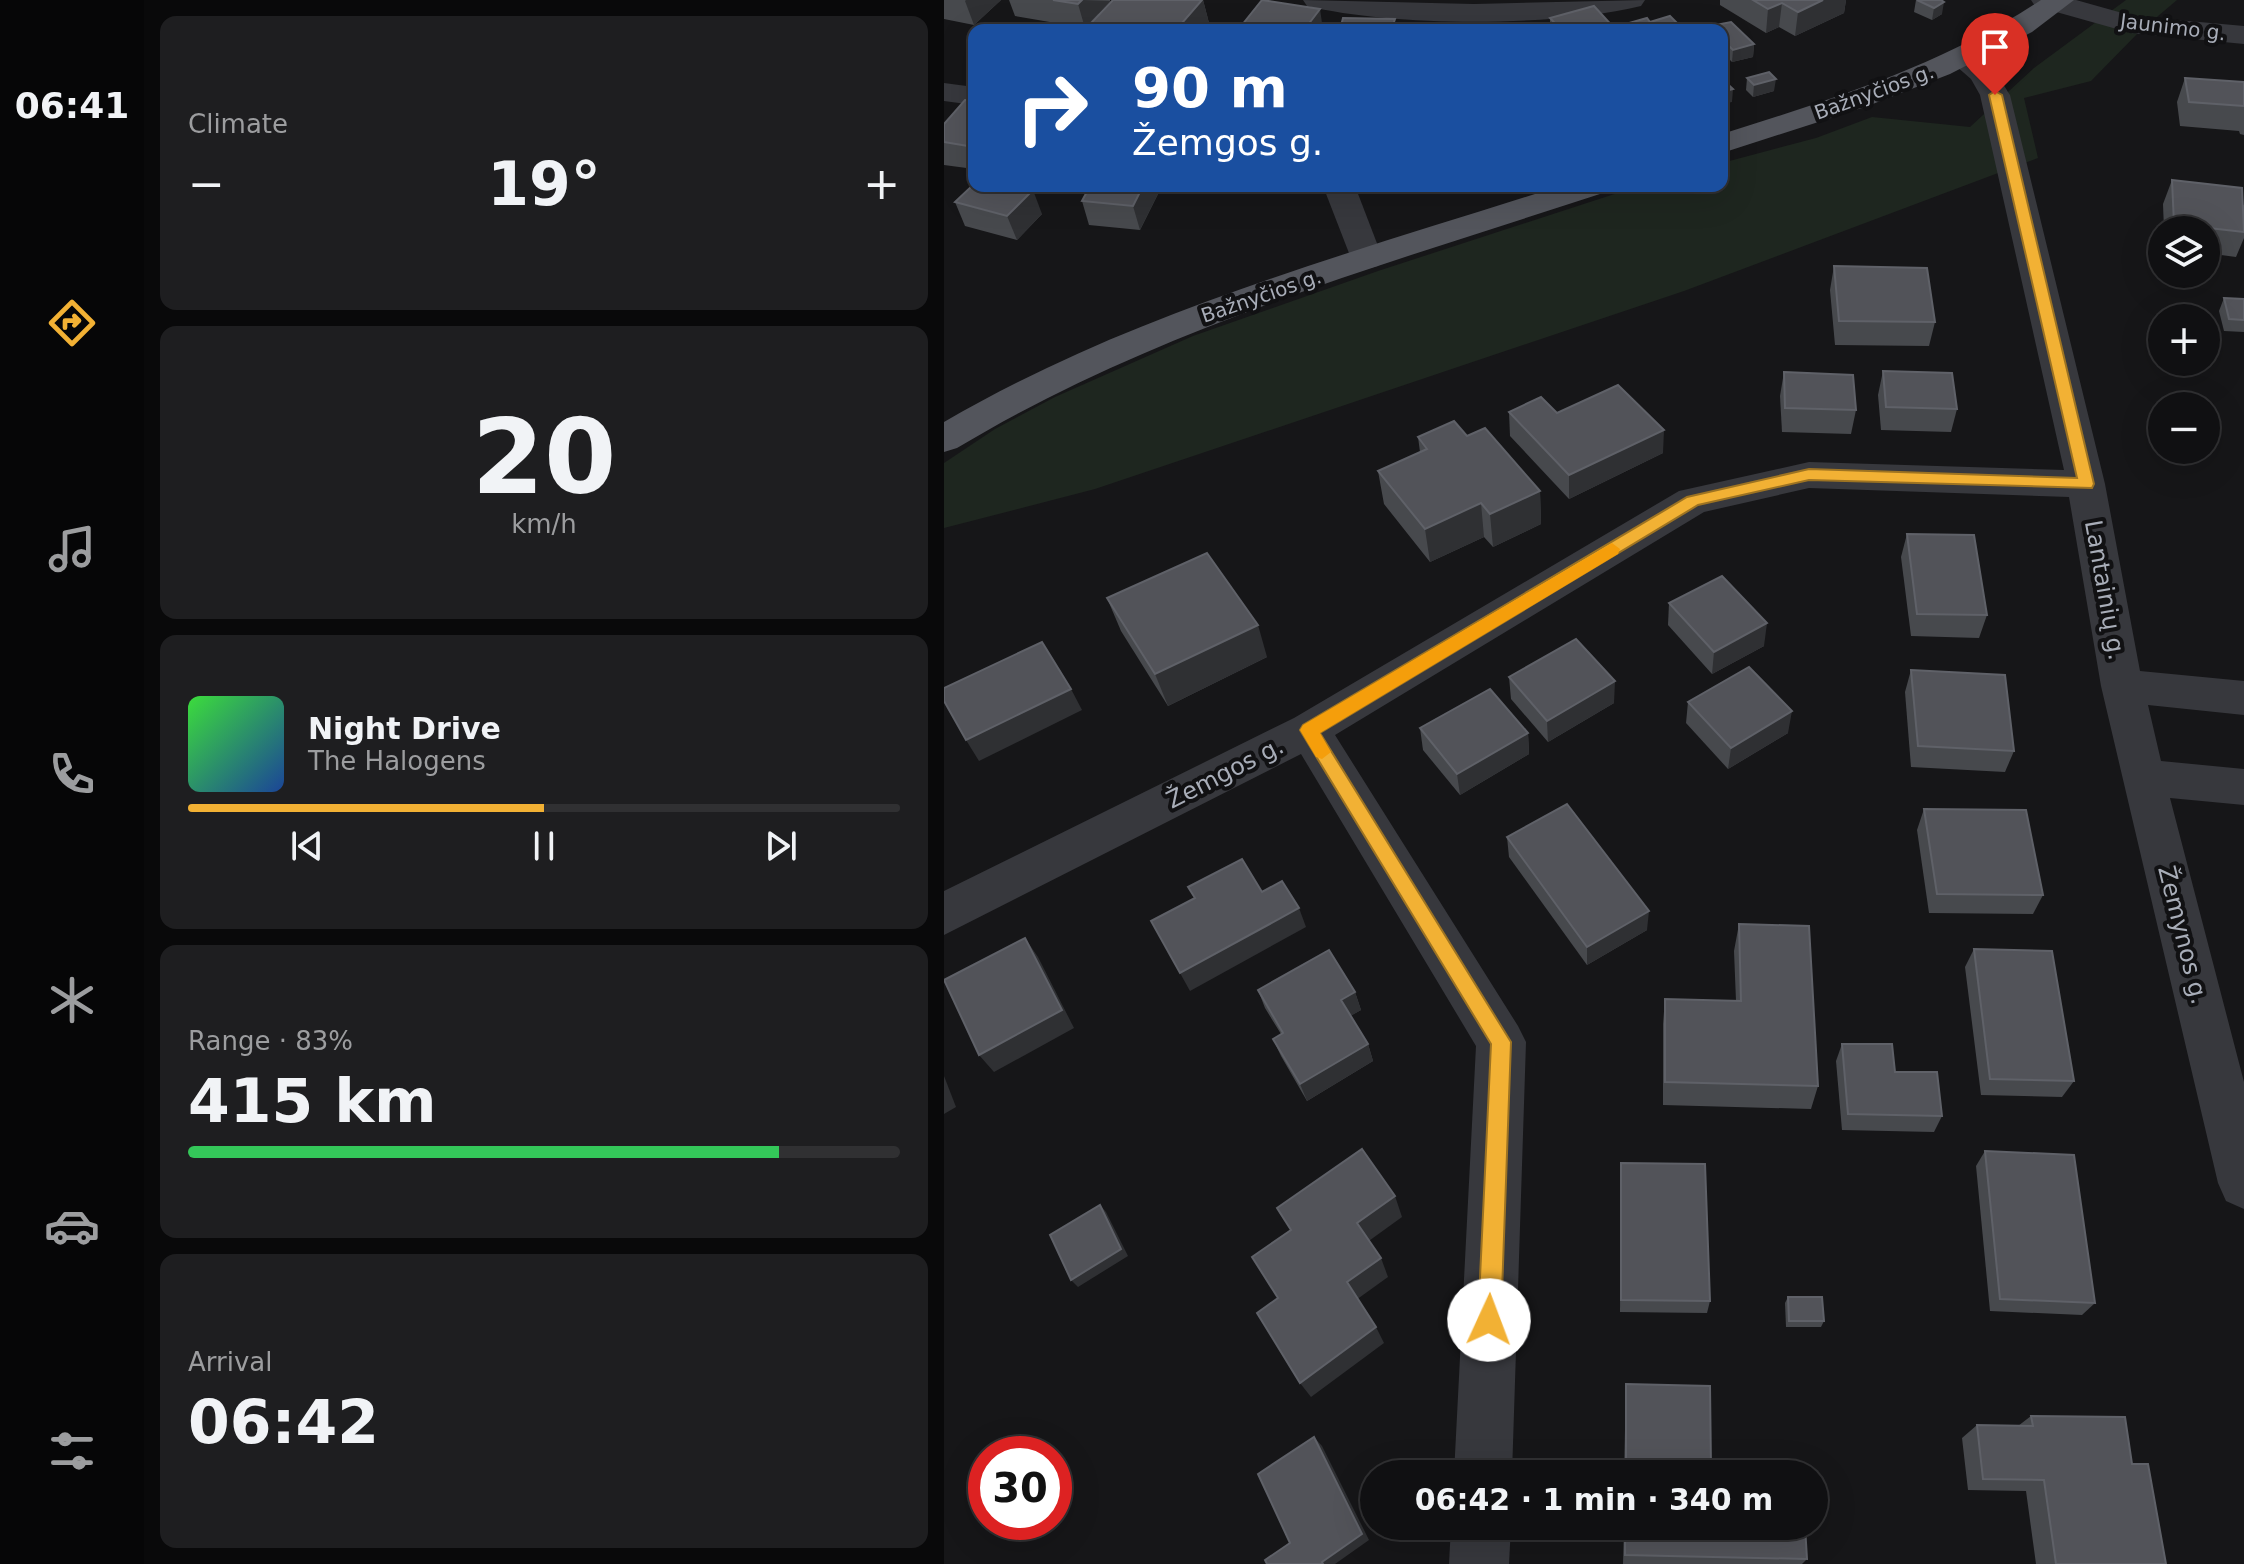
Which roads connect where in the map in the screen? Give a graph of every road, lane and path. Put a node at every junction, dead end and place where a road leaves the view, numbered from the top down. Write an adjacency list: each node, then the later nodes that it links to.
1 (1317, 0): 2 (street)
2 (1631, 0)
3 (2054, 1): 4 (street, Jaunimo g.); 5 (main road, Bažnyčios g.)
4 (2244, 35)
5 (1963, 59): 8 (main road, Bažnyčios g.); 13 (street, Lantainių g.)
6 (944, 92): 7 (street)
7 (968, 95)
8 (1728, 142)
9 (1341, 192): 11 (street)
10 (1573, 192): 11 (main road, Bažnyčios g.)
11 (1366, 259): 12 (main road, Bažnyčios g.)
12 (944, 439)
13 (2086, 484): 14 (street, Lantainių g.); 16 (street, Žemgos g.)
14 (2122, 686): 15 (street, Lantainių g.); 17 (street, Žemynos g.)
15 (2244, 698)
16 (1309, 730): 19 (street, Žemgos g.); 21 (street)
17 (2143, 777): 18 (street); 20 (street, Žemynos g.)
18 (2244, 787)
19 (944, 914)
20 (2244, 1183)
21 (1484, 1460)
22 (1480, 1540): 23 (street)
23 (1479, 1564)

